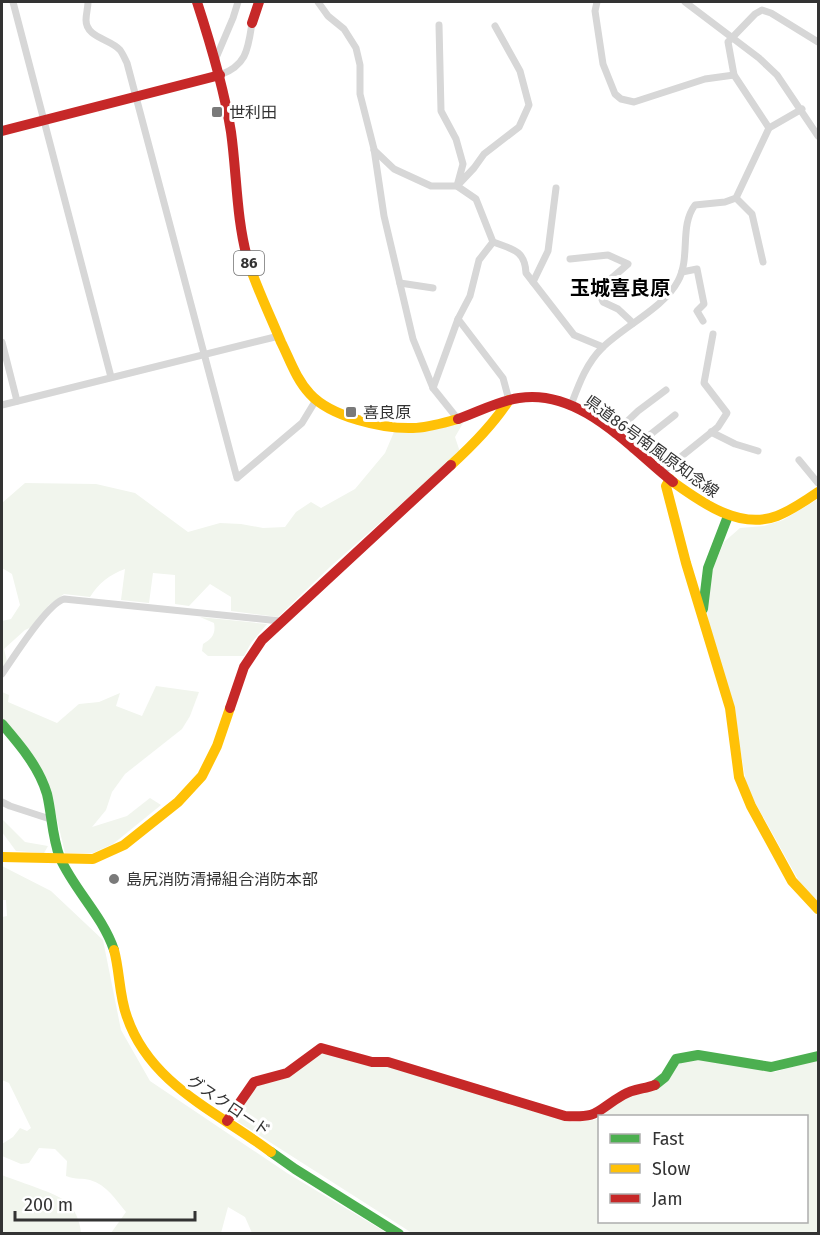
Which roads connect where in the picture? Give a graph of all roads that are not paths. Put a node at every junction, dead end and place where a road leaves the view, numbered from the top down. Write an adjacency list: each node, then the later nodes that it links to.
1 (13, 2): 20 (street)
2 (88, 2): 18 (street)
3 (197, 2): 15 (street, 県道86号南風原知念線 / 86)
4 (237, 2): 15 (street)
5 (259, 2): 10 (street)
6 (318, 2): 24 (street)
7 (597, 2): 17 (street)
8 (685, 2): 13 (street)
9 (762, 6): 13 (street); 14 (street)
10 (252, 23): 16 (street)
11 (439, 26): 25 (street)
12 (495, 26): 25 (street)
13 (732, 37): 17 (street); 19 (street)
14 (819, 42)
15 (216, 58): 16 (street, 県道86号南風原知念線 / 86)
16 (220, 75): 18 (street); 39 (street, 県道86号南風原知念線 / 86)
17 (734, 75): 21 (street)
18 (136, 97): 20 (street); 42 (street)
19 (802, 109): 21 (street); 23 (street)
20 (43, 121): 22 (street); 43 (street)
21 (769, 128): 27 (street)
22 (2, 131)
23 (819, 136)
24 (374, 149): 25 (street); 33 (street)
25 (457, 186): 28 (street)
26 (556, 188): 32 (street)
27 (736, 198): 30 (street); 31 (street)
28 (493, 242): 32 (street); 35 (street)
29 (570, 259): 37 (street)
30 (763, 262)
31 (682, 272): 36 (street); 37 (street)
32 (533, 282): 41 (street)
33 (400, 283): 34 (street); 44 (street)
34 (433, 288)
35 (458, 319): 44 (street); 47 (street)
36 (703, 321)
37 (633, 323): 41 (street)
38 (713, 334): 53 (street)
39 (279, 336): 42 (street); 46 (street, 県道86号南風原知念線 / 86)
40 (2, 342): 48 (street)
41 (603, 347): 50 (street)
42 (204, 354): 43 (street); 46 (street)
43 (111, 376): 48 (street)
44 (433, 388): 52 (street)
45 (666, 390): 54 (street)
46 (316, 400): 52 (street, 県道86号南風原知念線 / 86)
47 (509, 400): 50 (street, 県道86号南風原知念線 / 86); 52 (street, 県道86号南風原知念線 / 86); 63 (street)
48 (17, 401): 49 (street)
49 (2, 405)
50 (571, 405): 54 (street, 県道86号南風原知念線 / 86)
51 (675, 415): 55 (street)
52 (456, 418)
53 (711, 432): 56 (street); 58 (street)
54 (614, 434): 55 (street, 県道86号南風原知念線 / 86)
55 (632, 449): 58 (street, 県道86号南風原知念線 / 86)
56 (758, 451)
57 (799, 460): 59 (street)
58 (666, 475): 61 (street, 県道86号南風原知念線 / 86); 62 (street)
59 (819, 483)
60 (819, 492): 61 (street, 県道86号南風原知念線 / 86)
61 (728, 516): 62 (street)
62 (702, 612): 70 (street)
63 (280, 621): 64 (street); 69 (street)
64 (2, 674)
65 (2, 724): 67 (street, グスクロード)
66 (2, 802): 67 (street)
67 (50, 819): 69 (street, グスクロード)
68 (2, 857): 69 (street)
69 (61, 860): 72 (street, グスクロード)
70 (819, 909)
71 (819, 1056): 72 (street)
72 (227, 1121): 73 (street, グスクロード)
73 (399, 1233)

